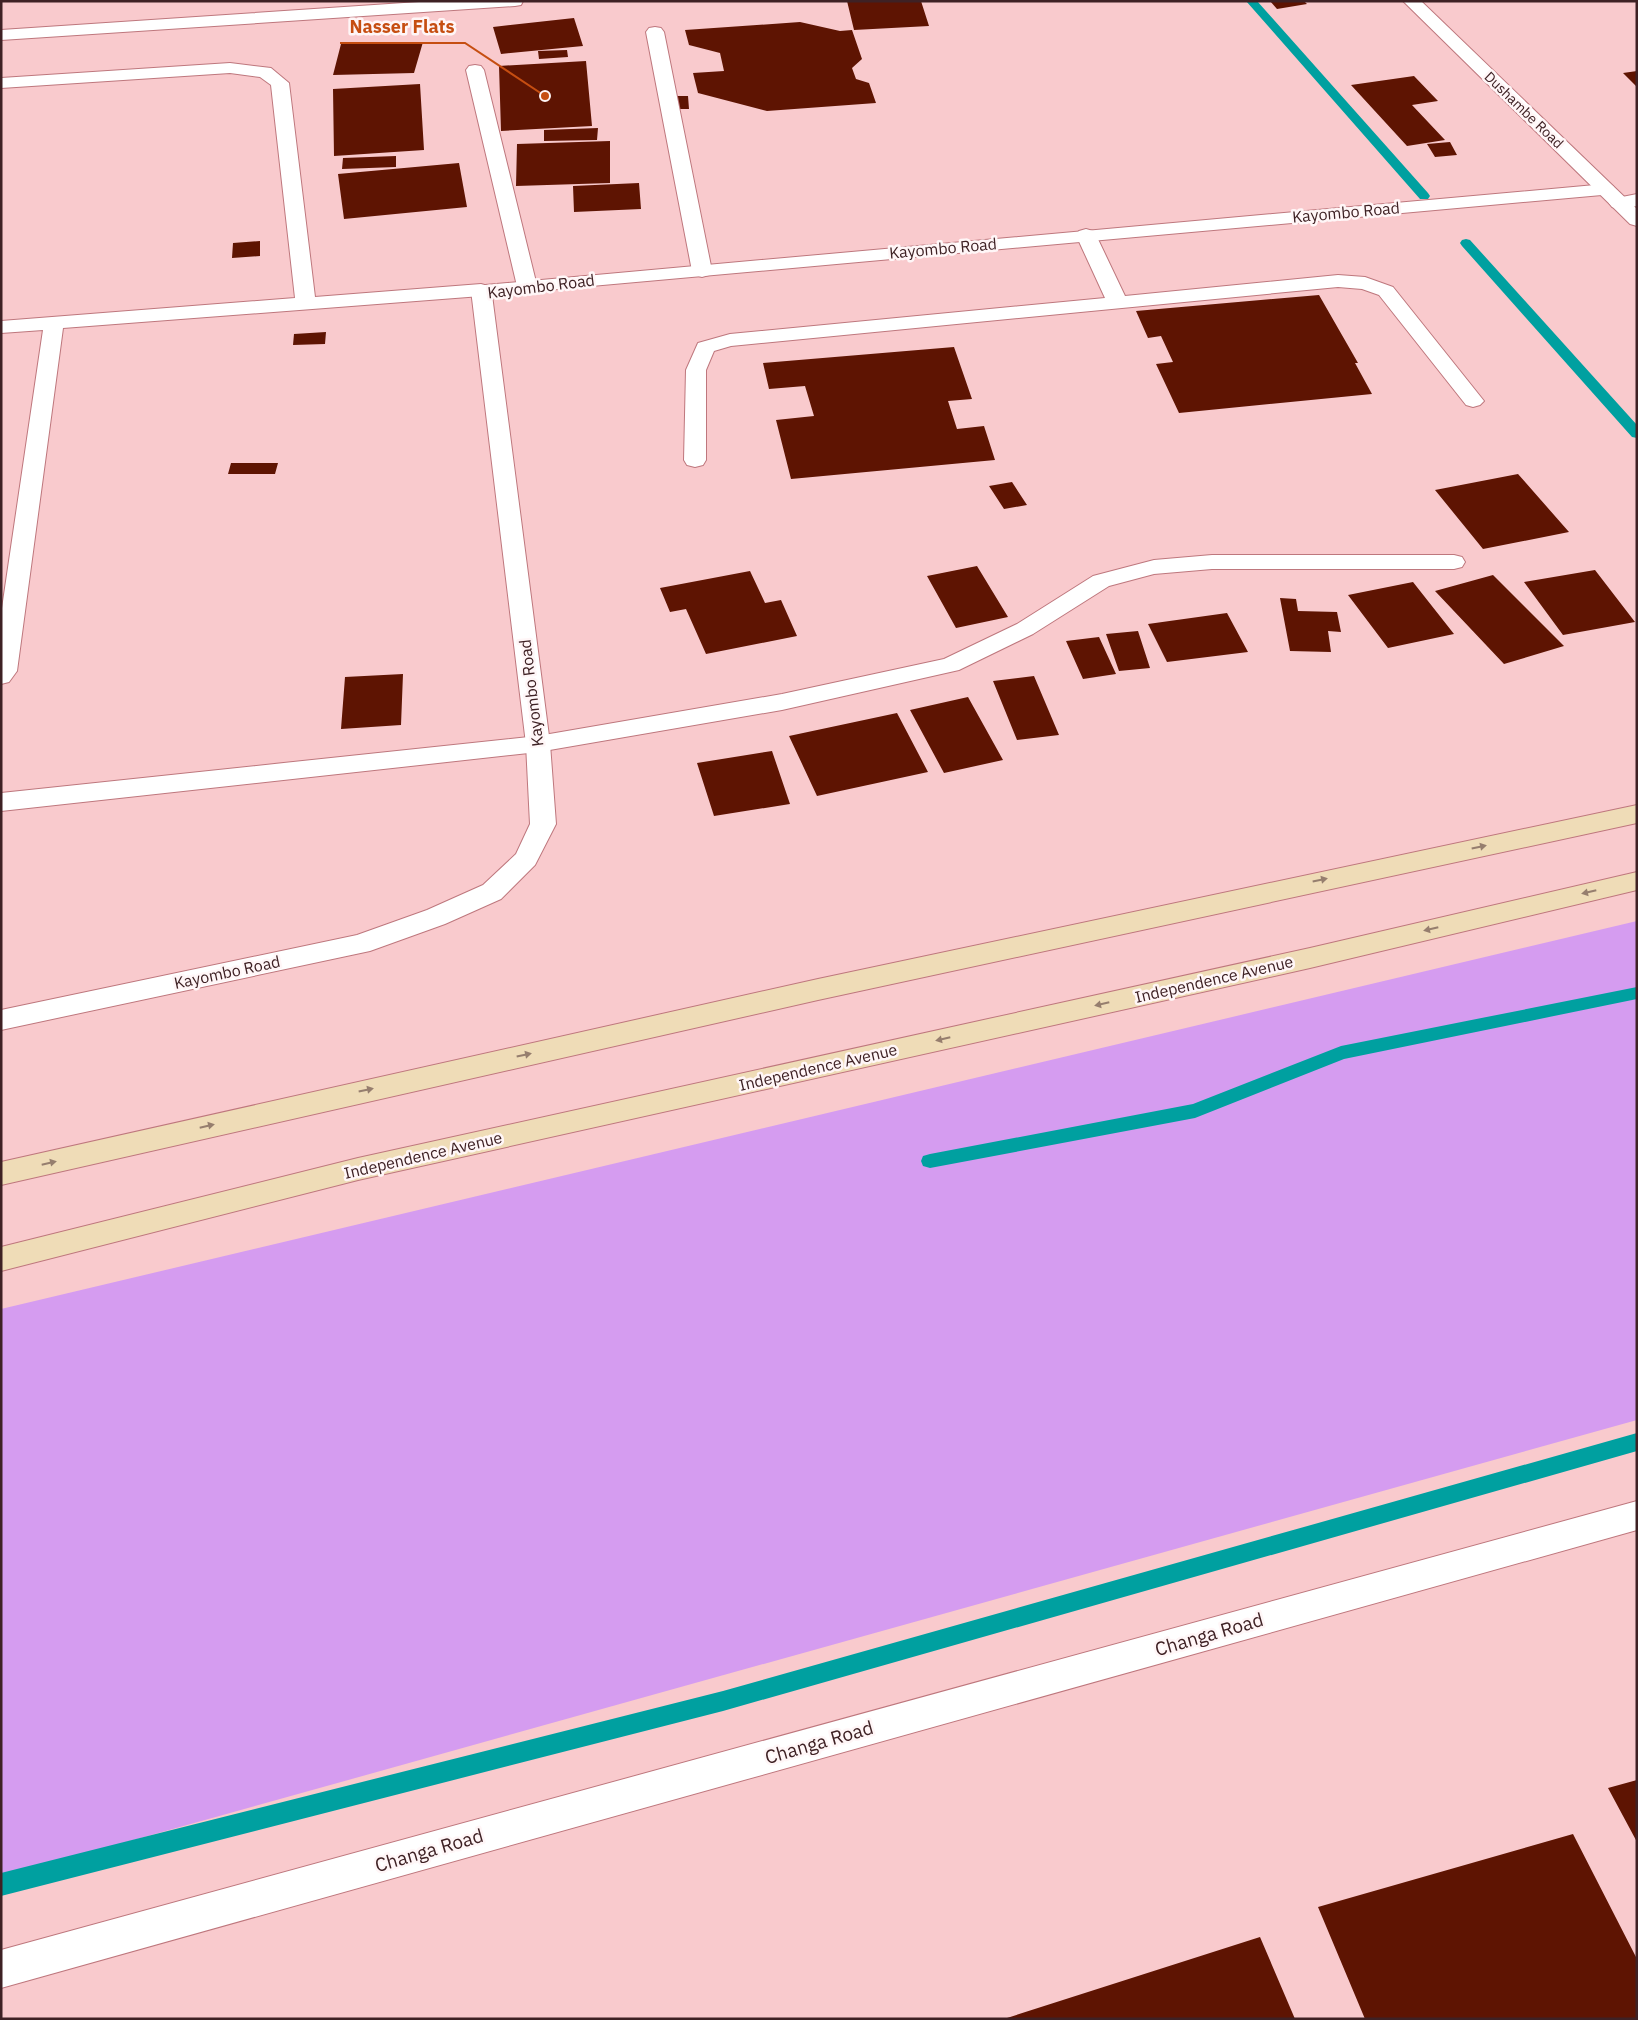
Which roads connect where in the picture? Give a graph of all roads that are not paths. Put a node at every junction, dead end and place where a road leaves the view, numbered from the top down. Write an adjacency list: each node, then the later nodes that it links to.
1 (515, 1): 4 (street)
2 (1410, 1): 7 (street, Dushambe Road)
3 (655, 32): 10 (street)
4 (1, 36)
5 (475, 70): 11 (street)
6 (1, 83): 14 (street)
7 (1621, 197): 8 (street, Dushambe Road); 9 (street, Kayombo Road)
8 (1637, 220)
9 (1086, 235): 10 (street, Kayombo Road); 13 (street)
10 (702, 270): 11 (street, Kayombo Road)
11 (528, 286): 12 (street, Kayombo Road)
12 (481, 290): 14 (street); 22 (street, Kayombo Road)
13 (1118, 302): 17 (street); 18 (street)
14 (306, 304): 15 (street)
15 (54, 323): 16 (street); 20 (street)
16 (1, 327)
17 (1473, 400)
18 (695, 460)
19 (1454, 562): 22 (street)
20 (7, 619): 21 (street)
21 (1, 676)
22 (538, 744): 23 (street); 26 (street, Kayombo Road)
23 (1, 802)
24 (1637, 814): 27 (main road, one-way to 24)
25 (1637, 881): 28 (main road, Independence Avenue, one-way to 28)
26 (1, 1020)
27 (1, 1174)
28 (1, 1259)
29 (1637, 1515): 30 (street, Changa Road)
30 (1, 1969)

